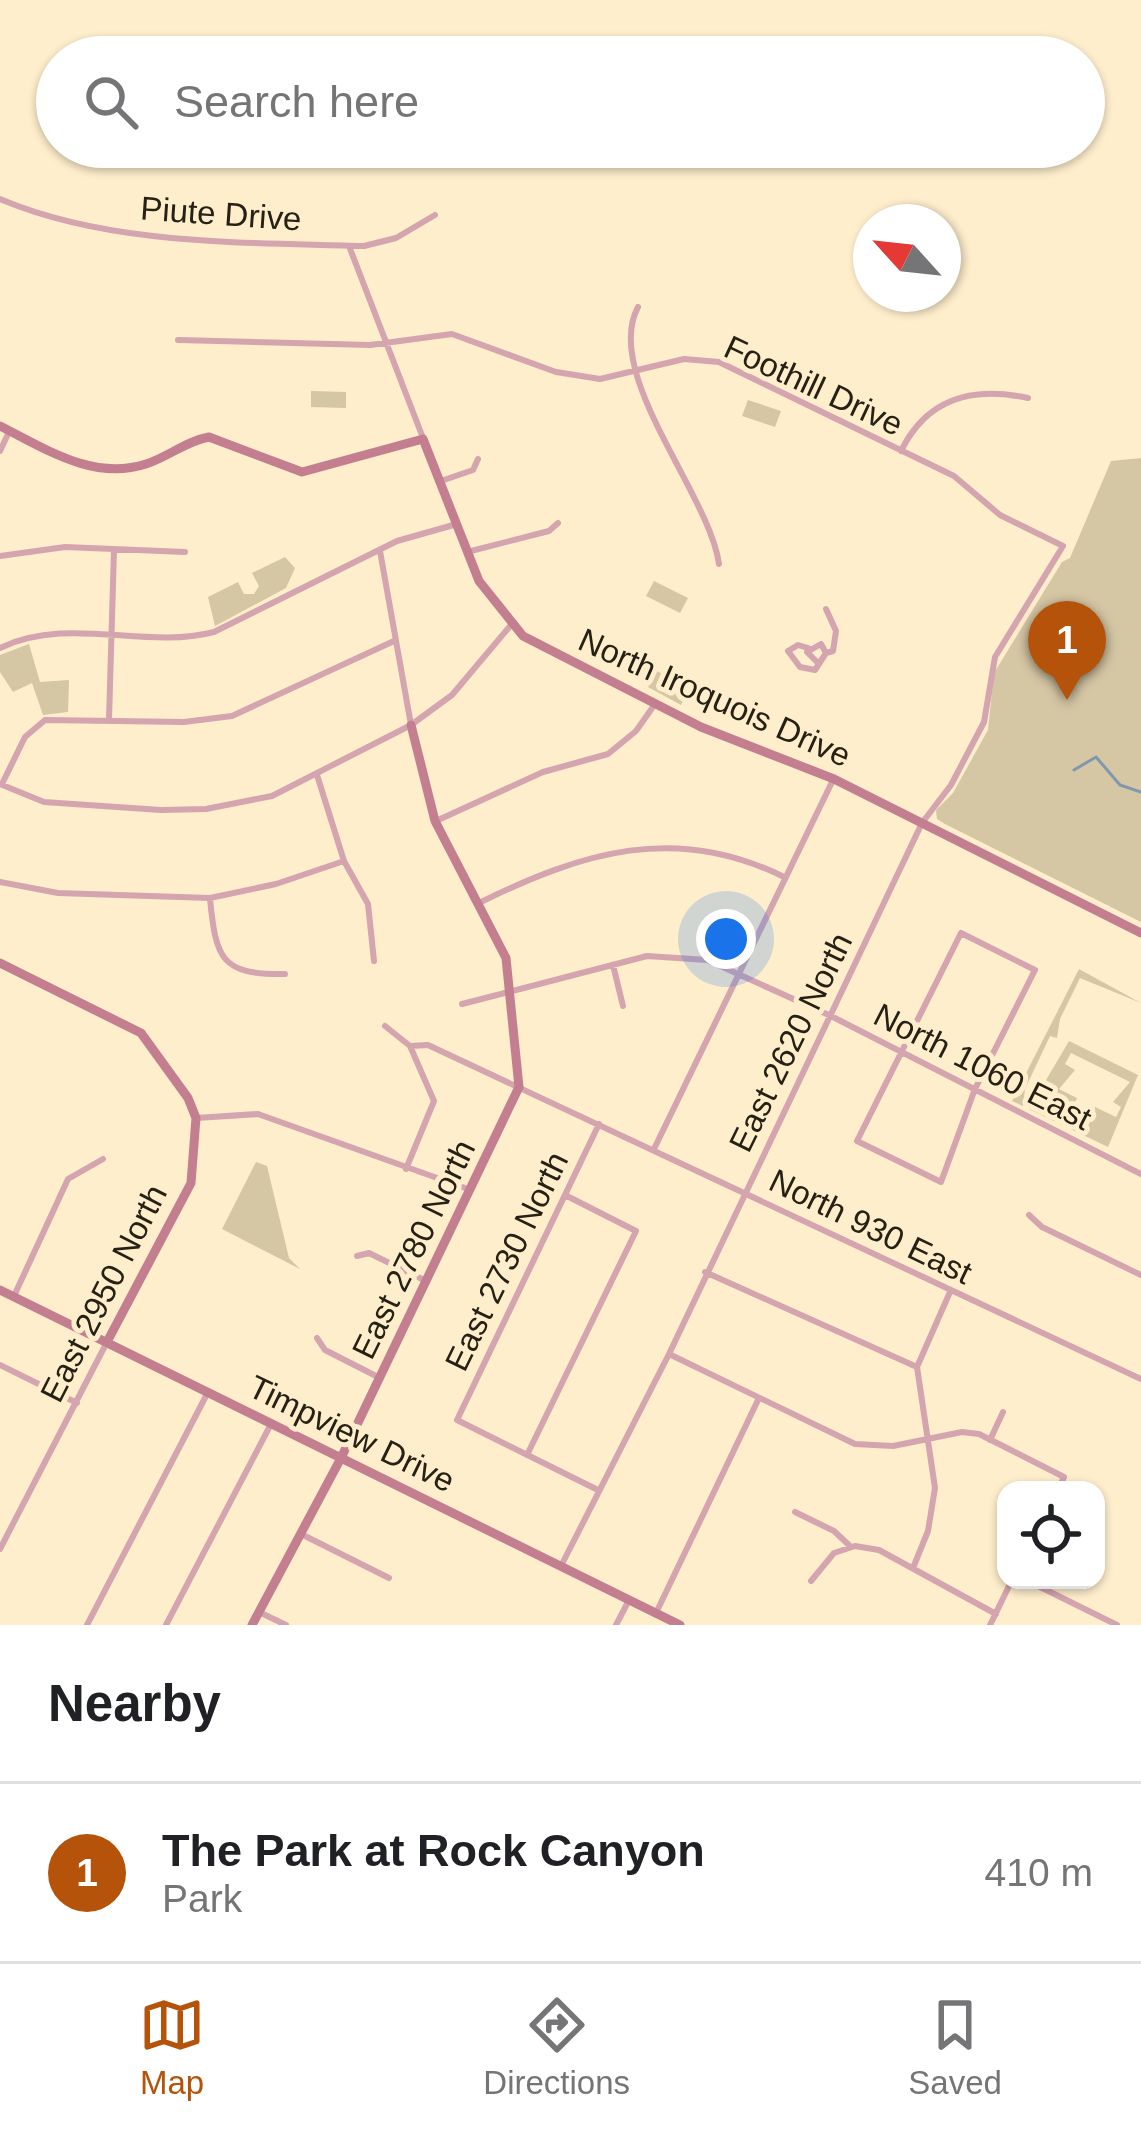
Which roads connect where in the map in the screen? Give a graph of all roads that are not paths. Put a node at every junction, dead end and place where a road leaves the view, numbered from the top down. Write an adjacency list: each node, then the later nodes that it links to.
1 (0, 199): 3 (street, Piute Drive)
2 (435, 215): 3 (street, Piute Drive)
3 (349, 246): 6 (street, North Iroquois Drive)
4 (638, 307): 7 (street)
5 (178, 340): 6 (street, Foothill Drive)
6 (386, 343): 7 (street, Foothill Drive); 10 (street, North Iroquois Drive)
7 (639, 373): 12 (street, Foothill Drive); 23 (street)
8 (1028, 398): 12 (street)
9 (5, 429): 10 (street); 11 (street)
10 (423, 439): 14 (street, North Iroquois Drive)
11 (0, 451)
12 (901, 452): 17 (street, Foothill Drive)
13 (478, 459): 14 (street)
14 (441, 481): 15 (street, North Iroquois Drive)
15 (457, 524): 19 (street); 21 (street, North Iroquois Drive)
16 (558, 524): 21 (street)
17 (1063, 546): 39 (street, East 2620 North)
18 (114, 550): 20 (street); 22 (street); 26 (street)
19 (380, 550): 26 (street); 27 (street)
20 (185, 552)
21 (467, 552): 25 (street, North Iroquois Drive)
22 (0, 556)
23 (718, 564)
24 (826, 608): 30 (street)
25 (511, 625): 32 (street, North Iroquois Drive); 34 (street)
26 (110, 634): 28 (street); 33 (street)
27 (394, 641): 33 (street); 34 (street)
28 (0, 648)
29 (808, 648): 30 (street); 31 (street); 31 (street)
30 (826, 653): 31 (street)
31 (818, 663)
32 (655, 704): 36 (street, North Iroquois Drive); 38 (street)
33 (109, 719): 37 (street)
34 (411, 725): 35 (street); 38 (street)
35 (317, 775): 37 (street); 40 (street)
36 (834, 779): 39 (street, North Iroquois Drive); 41 (street)
37 (0, 786)
38 (435, 821): 44 (street)
39 (922, 823): 45 (street, North Iroquois Drive); 54 (street, East 2620 North)
40 (344, 861): 43 (street); 46 (street)
41 (784, 877): 44 (street); 49 (street)
42 (0, 882): 43 (street)
43 (210, 898): 50 (street)
44 (478, 903): 51 (street)
45 (1141, 933)
46 (374, 962)
47 (0, 963): 60 (street)
48 (613, 965): 49 (street, North 1060 East); 51 (street, North 1060 East); 53 (street)
49 (737, 971): 54 (street, North 1060 East); 62 (street)
50 (285, 974)
51 (513, 987): 52 (street, North 1060 East); 58 (street)
52 (462, 1004)
53 (623, 1006)
54 (831, 1016): 57 (street, North 1060 East); 67 (street, East 2620 North)
55 (385, 1026): 56 (street, North 930 East)
56 (410, 1046): 58 (street, North 930 East); 64 (street)
57 (902, 1052): 59 (street, North 1060 East); 59 (street); 59 (street)
58 (519, 1087): 61 (street, North 930 East); 66 (street, East 2780 North)
59 (975, 1089): 65 (street, North 1060 East)
60 (196, 1118): 64 (street); 78 (street, East 2950 North)
61 (599, 1124): 62 (street, North 930 East); 68 (street, East 2730 North)
62 (654, 1149): 67 (street, North 930 East)
63 (103, 1159): 76 (street)
64 (406, 1168): 66 (street)
65 (1141, 1174)
66 (471, 1191): 73 (street, East 2780 North)
67 (744, 1191): 71 (street, East 2620 North); 75 (street, North 930 East)
68 (565, 1195): 91 (street, East 2730 North); 91 (street)
69 (1029, 1215): 72 (street)
70 (357, 1256): 73 (street)
71 (705, 1272): 79 (street, East 2620 North); 81 (street)
72 (1141, 1275)
73 (428, 1281): 82 (street, East 2780 North)
74 (0, 1289): 76 (street, Timpview Drive)
75 (950, 1292): 81 (street); 83 (street, North 930 East)
76 (14, 1296): 78 (street, Timpview Drive)
77 (317, 1338): 82 (street)
78 (107, 1342): 84 (street, Timpview Drive); 86 (street, East 2950 North)
79 (669, 1354): 85 (street); 94 (street, East 2620 North)
80 (0, 1365): 86 (street)
81 (917, 1367): 89 (street)
82 (380, 1378): 92 (street, East 2780 North)
83 (1141, 1379)
84 (208, 1392): 88 (street, Timpview Drive); 109 (street)
85 (759, 1399): 89 (street); 107 (street)
86 (76, 1403): 98 (street, East 2950 North)
87 (1003, 1412): 90 (street)
88 (271, 1424): 92 (street, Timpview Drive); 110 (street)
89 (931, 1438): 90 (street); 100 (street)
90 (990, 1440): 93 (street)
91 (527, 1455): 94 (street)
92 (341, 1458): 96 (street, East 2780 North); 99 (street, Timpview Drive)
93 (1062, 1481)
94 (598, 1490): 99 (street, East 2620 North)
95 (795, 1512): 97 (street)
96 (300, 1533): 101 (street); 106 (street, East 2780 North)
97 (851, 1547): 100 (street); 102 (street)
98 (0, 1549)
99 (561, 1566): 105 (street, Timpview Drive)
100 (914, 1568): 108 (street)
101 (389, 1578)
102 (811, 1581)
103 (1008, 1589): 108 (street)
104 (1044, 1589): 116 (street)
105 (629, 1600): 107 (street, Timpview Drive); 113 (street)
106 (259, 1612): 111 (street, East 2780 North); 112 (street)
107 (656, 1613): 114 (street, Timpview Drive)
108 (996, 1614): 115 (street)
109 (87, 1625)
110 (166, 1625)
111 (252, 1625)
112 (286, 1625)
113 (616, 1625)
114 (680, 1625)
115 (991, 1625)
116 (1117, 1625)

